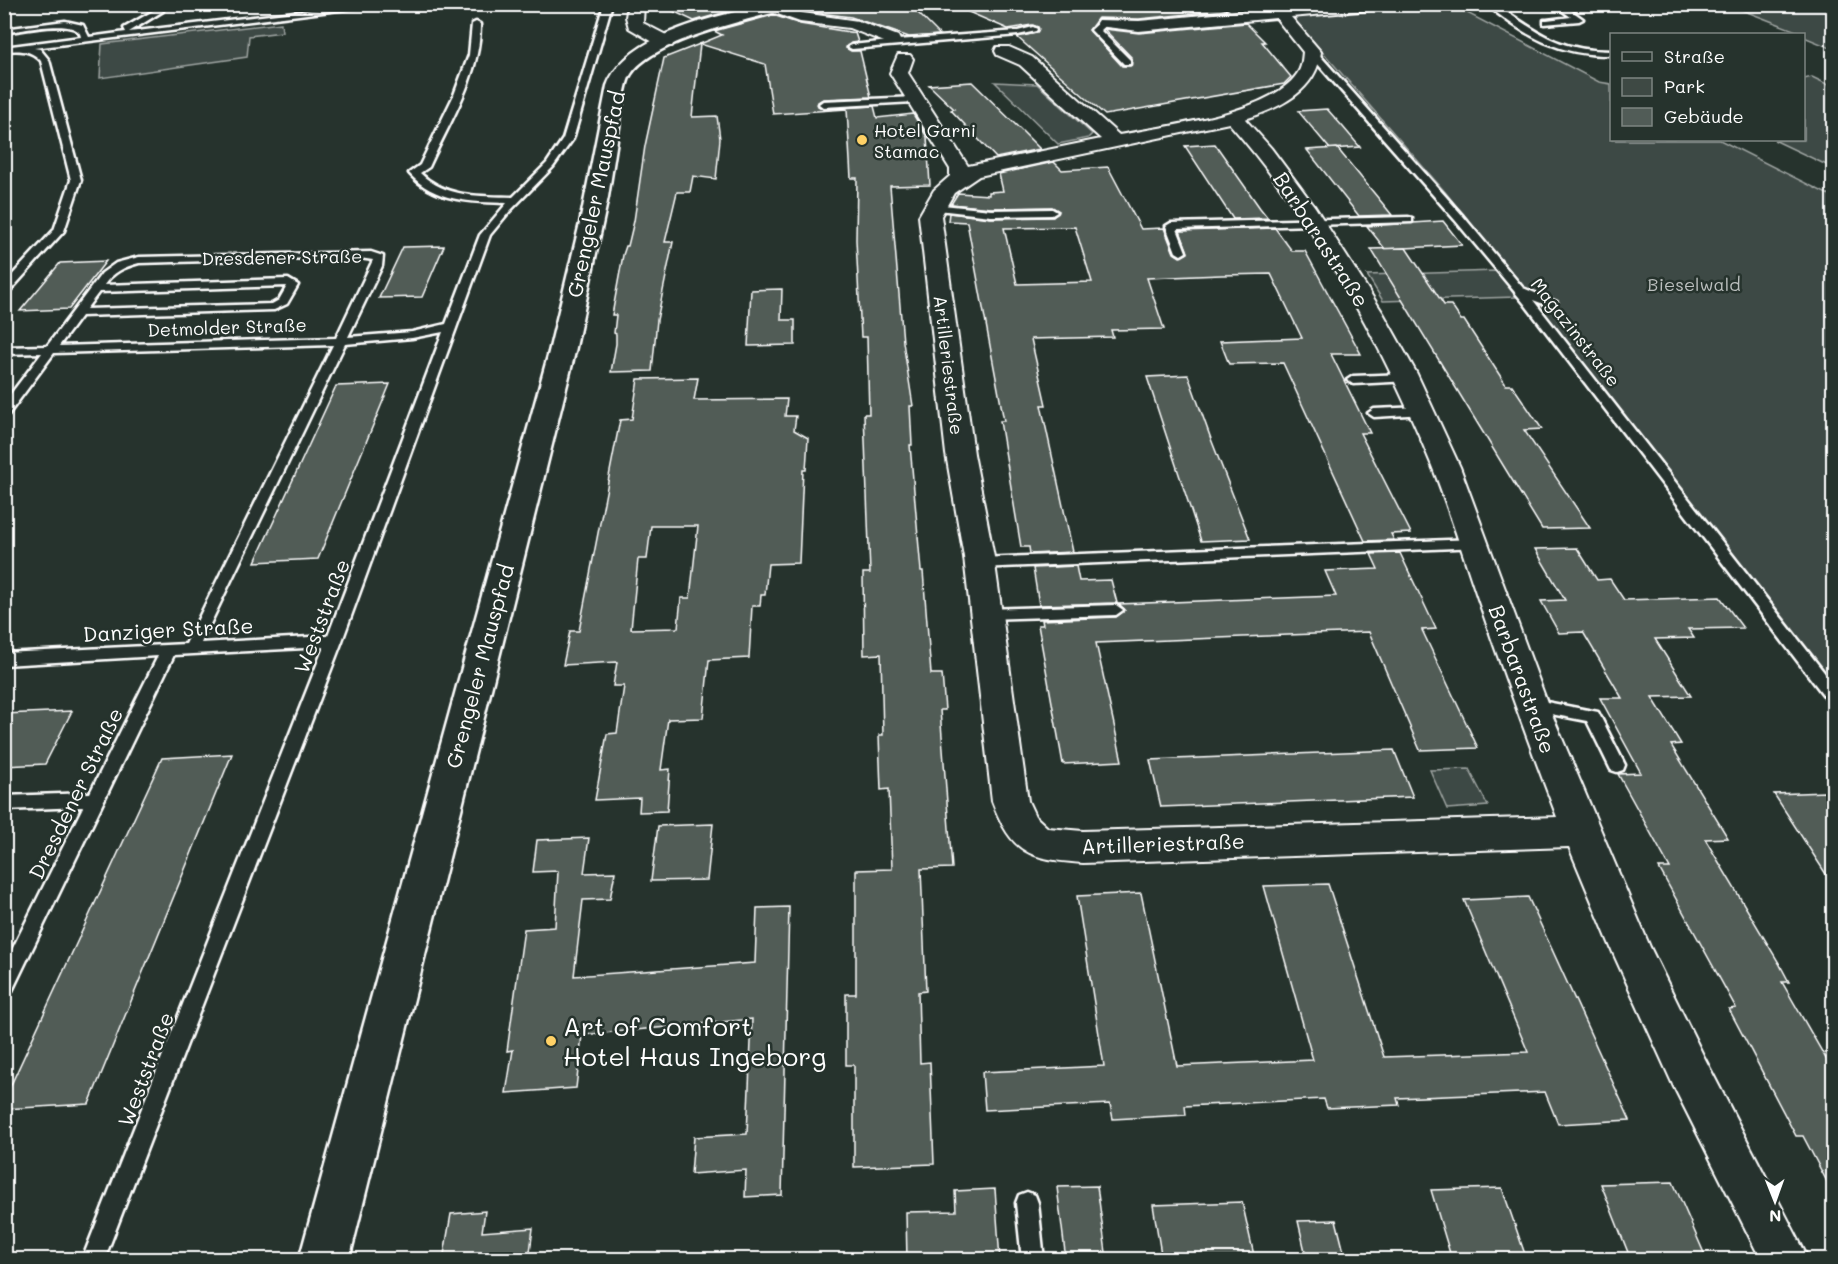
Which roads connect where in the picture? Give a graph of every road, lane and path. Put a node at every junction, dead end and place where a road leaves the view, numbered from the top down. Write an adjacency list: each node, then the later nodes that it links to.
1 (384, 4): 9 (lane)
2 (608, 4): 32 (lane, Weststraße)
3 (636, 4): 19 (street)
4 (1383, 4): 11 (street)
5 (1519, 4): 8 (lane)
6 (1556, 4): 12 (lane)
7 (780, 6): 19 (main road); 21 (street)
8 (1491, 6): 25 (lane)
9 (336, 7): 17 (lane)
10 (160, 9): 17 (lane)
11 (1275, 9): 13 (street); 24 (street, Magazinstraße)
12 (1546, 22)
13 (1104, 23): 26 (lane)
14 (476, 24): 32 (lane)
15 (1033, 29): 21 (lane)
16 (4, 31): 18 (lane)
17 (123, 34): 18 (lane)
18 (85, 38): 22 (lane)
19 (666, 42): 69 (main road, Grengeler Mauspfad)
20 (852, 47): 21 (lane)
21 (897, 47): 27 (street)
22 (8, 48): 40 (lane)
23 (1003, 51): 30 (street)
24 (1312, 52): 29 (street); 39 (lane, Magazinstraße)
25 (1610, 53)
26 (1127, 62)
27 (914, 99): 28 (lane); 31 (street)
28 (823, 104)
29 (1233, 117): 30 (street); 36 (street, Barbarastraße)
30 (1116, 142): 31 (street)
31 (960, 176): 33 (street)
32 (515, 200): 43 (lane, Weststraße)
33 (933, 207): 34 (lane); 53 (street, Artilleriestraße)
34 (1052, 212)
35 (1408, 220): 36 (lane)
36 (1316, 223): 37 (lane); 47 (street, Barbarastraße)
37 (1181, 252)
38 (96, 289): 42 (lane, Dresdener Straße); 42 (lane); 44 (lane, Dresdener Straße)
39 (1518, 289): 41 (lane); 60 (lane, Magazinstraße)
40 (4, 291)
41 (1553, 304)
42 (77, 313): 45 (lane, Dresdener Straße)
43 (450, 327): 44 (lane, Detmolder Straße); 56 (lane, Weststraße)
44 (343, 341): 45 (lane, Detmolder Straße); 57 (lane, Dresdener Straße)
45 (51, 350): 46 (lane, Detmolder Straße); 50 (lane, Dresdener Straße)
46 (4, 351)
47 (1406, 378): 48 (lane); 49 (street, Barbarastraße)
48 (1353, 380)
49 (1421, 411): 51 (lane); 52 (street, Barbarastraße)
50 (4, 412)
51 (1374, 413)
52 (1475, 544): 53 (lane); 61 (street, Barbarastraße)
53 (979, 563): 55 (street, Artilleriestraße)
54 (1116, 610): 55 (lane)
55 (986, 614): 65 (street, Artilleriestraße)
56 (334, 641): 57 (lane, Danziger Straße); 68 (lane, Weststraße)
57 (192, 648): 58 (lane, Danziger Straße)
58 (169, 650): 59 (lane, Danziger Straße); 63 (lane, Dresdener Straße)
59 (4, 659)
60 (1833, 697)
61 (1531, 705): 62 (lane); 65 (street, Barbarastraße)
62 (1617, 765)
63 (97, 800): 64 (lane); 66 (lane, Dresdener Straße)
64 (4, 803)
65 (1581, 831): 71 (street, Barbarastraße)
66 (4, 987)
67 (1027, 1203): 70 (lane)
68 (93, 1260)
69 (324, 1260)
70 (1033, 1260)
71 (1786, 1260)

